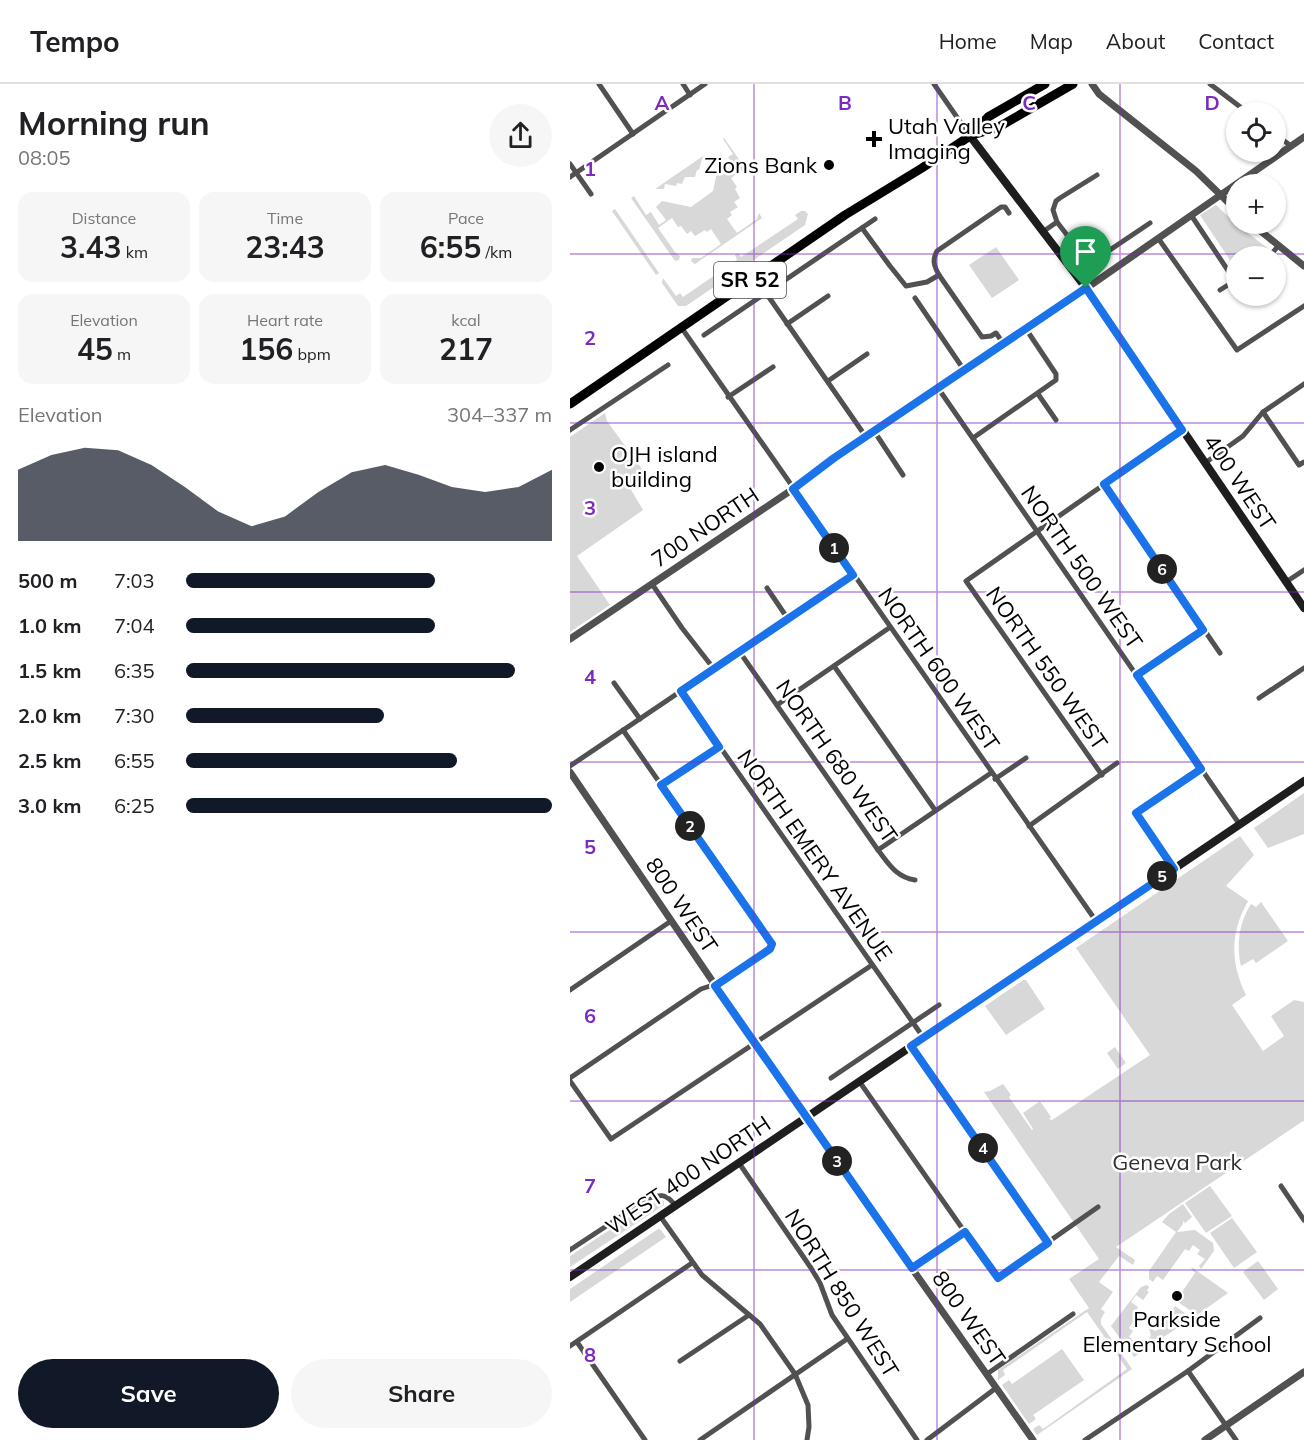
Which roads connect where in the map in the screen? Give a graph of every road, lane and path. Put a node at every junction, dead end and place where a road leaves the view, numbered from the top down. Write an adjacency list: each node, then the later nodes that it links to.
1 (599, 84): 11 (street)
2 (683, 84): 9 (street)
3 (705, 84): 9 (street)
4 (934, 84): 12 (street, 400 WEST)
5 (1045, 84): 12 (highway, SR 52)
6 (1073, 84): 12 (highway, SR 52)
7 (1092, 84): 21 (street)
8 (1210, 84): 10 (street)
9 (690, 95): 11 (street)
10 (1234, 102)
11 (633, 134): 17 (street)
12 (970, 136): 29 (main road, 400 WEST); 45 (highway, SR 52)
13 (1304, 137): 15 (street, 700 NORTH)
14 (1286, 142): 15 (street)
15 (1291, 146): 21 (street, 700 NORTH)
16 (570, 164): 17 (street)
17 (576, 173): 19 (street); 20 (street)
18 (1096, 175): 26 (street)
19 (570, 177)
20 (591, 194)
21 (1219, 196): 22 (street); 24 (street, 700 NORTH)
22 (1226, 202)
23 (1009, 213): 36 (street)
24 (1191, 215): 31 (street, 700 NORTH); 35 (street)
25 (875, 219): 28 (street)
26 (1057, 222): 27 (street); 29 (street)
27 (1150, 223)
28 (862, 228): 36 (street); 40 (street)
29 (1044, 231): 38 (main road, 400 WEST)
30 (1263, 234): 32 (street)
31 (1158, 238): 38 (street, 700 NORTH); 43 (street)
32 (1278, 246)
33 (1286, 252): 34 (street)
34 (1304, 266)
35 (1226, 267)
36 (939, 275): 48 (street)
37 (1226, 286): 39 (street)
38 (1086, 288): 46 (street, 700 NORTH); 62 (main road, 400 WEST)
39 (1220, 290)
40 (766, 293): 44 (street); 47 (street)
41 (828, 296): 44 (street)
42 (915, 298): 52 (street)
43 (1304, 306)
44 (788, 324): 53 (street)
45 (681, 327): 57 (street, NORTH 600 WEST); 58 (highway, SR 52)
46 (1026, 329): 48 (street, 700 NORTH); 56 (street)
47 (704, 335)
48 (1003, 344): 52 (street, 700 NORTH)
49 (867, 354): 53 (street)
50 (668, 365): 61 (street)
51 (773, 367): 57 (street)
52 (964, 370): 55 (street, 700 NORTH)
53 (828, 381): 64 (street)
54 (1304, 384): 59 (street)
55 (938, 388): 63 (street, 700 NORTH); 65 (street, NORTH 500 WEST)
56 (1038, 394): 60 (street); 65 (street)
57 (728, 397): 70 (street, NORTH 600 WEST)
58 (570, 404)
59 (1263, 412): 66 (street); 67 (street)
60 (1056, 420)
61 (570, 430)
62 (1182, 430): 66 (main road, 400 WEST); 69 (street)
63 (874, 431): 64 (street, 700 NORTH); 68 (street)
64 (866, 437): 70 (street, 700 NORTH)
65 (973, 438): 71 (street, NORTH 500 WEST)
66 (1205, 463): 74 (main road, 400 WEST)
67 (1301, 463)
68 (903, 475)
69 (1104, 484): 71 (street); 80 (street)
70 (793, 489): 73 (street, NORTH 600 WEST); 75 (street, 700 NORTH)
71 (1037, 531): 87 (street, NORTH 500 WEST); 101 (street, NORTH 550 WEST)
72 (1304, 570): 74 (street)
73 (853, 575): 78 (street); 79 (street, NORTH 600 WEST)
74 (1286, 582): 77 (main road, 400 WEST)
75 (652, 584): 81 (street, 700 NORTH); 86 (street)
76 (767, 588): 78 (street)
77 (1304, 608)
78 (788, 619): 82 (street)
79 (890, 628): 84 (street); 100 (street, NORTH 600 WEST)
80 (1203, 630): 83 (street); 87 (street)
81 (570, 639)
82 (740, 651): 86 (street); 91 (street, NORTH 680 WEST)
83 (1220, 653)
84 (834, 666): 91 (street); 105 (street)
85 (1304, 668): 90 (street)
86 (714, 669): 89 (street)
87 (1137, 675): 98 (street, NORTH 500 WEST)
88 (614, 683): 92 (street)
89 (681, 691): 92 (street); 94 (street, NORTH EMERY AVENUE)
90 (1259, 698)
91 (777, 705): 108 (street, NORTH 680 WEST)
92 (640, 718): 93 (street)
93 (623, 730): 97 (street); 104 (street)
94 (719, 747): 104 (street); 113 (street, NORTH EMERY AVENUE)
95 (1026, 758): 102 (street)
96 (1117, 763): 101 (street)
97 (570, 766)
98 (1201, 769): 106 (street, NORTH 500 WEST); 109 (street)
99 (570, 772): 111 (street, 800 WEST)
100 (991, 773): 102 (street, NORTH 600 WEST); 105 (street)
101 (1102, 775): 107 (street)
102 (995, 779): 107 (street, NORTH 600 WEST)
103 (1304, 781): 106 (main road, WEST 400 NORTH)
104 (661, 785): 114 (street)
105 (935, 810): 108 (street)
106 (1240, 825): 109 (main road, WEST 400 NORTH)
107 (1029, 826): 112 (street, NORTH 600 WEST)
108 (878, 850): 110 (street, NORTH 680 WEST)
109 (1174, 869): 112 (main road, WEST 400 NORTH)
110 (915, 880)
111 (671, 921): 114 (street, 800 WEST); 115 (street)
112 (1096, 921): 118 (main road, WEST 400 NORTH)
113 (872, 965): 117 (street, NORTH EMERY AVENUE); 119 (street)
114 (715, 986): 119 (street, 800 WEST); 122 (street)
115 (570, 990)
116 (939, 1005): 117 (street)
117 (913, 1022): 118 (street, NORTH EMERY AVENUE); 121 (street)
118 (923, 1037): 120 (main road, WEST 400 NORTH)
119 (755, 1044): 122 (street); 124 (street, 800 WEST)
120 (911, 1046): 123 (main road, WEST 400 NORTH); 132 (street)
121 (831, 1078)
122 (570, 1079)
123 (859, 1081): 124 (main road, WEST 400 NORTH); 131 (street)
124 (805, 1117): 125 (main road, WEST 400 NORTH); 135 (street, 800 WEST)
125 (739, 1163): 127 (main road, WEST 400 NORTH); 140 (street, NORTH 850 WEST)
126 (1281, 1186): 130 (street)
127 (675, 1205): 129 (main road, WEST 400 NORTH); 133 (street)
128 (1098, 1207): 132 (street)
129 (660, 1216): 134 (street); 136 (main road, WEST 400 NORTH)
130 (1304, 1220)
131 (965, 1232): 132 (street); 135 (street)
132 (1048, 1243)
133 (570, 1251)
134 (692, 1263): 138 (street); 141 (street)
135 (912, 1268): 147 (street, 800 WEST)
136 (570, 1277)
137 (1073, 1314): 147 (street)
138 (749, 1315): 143 (street); 146 (street)
139 (1260, 1318): 144 (street)
140 (847, 1339): 146 (street); 153 (street, NORTH 850 WEST)
141 (577, 1342): 142 (street); 151 (street)
142 (570, 1346)
143 (681, 1361)
144 (1188, 1371): 149 (street); 156 (street)
145 (1304, 1372): 149 (street)
146 (795, 1374): 150 (street); 152 (street)
147 (987, 1374): 148 (street, 800 WEST)
148 (996, 1388): 154 (street); 155 (street, 800 WEST)
149 (1225, 1425): 157 (street); 158 (street)
150 (808, 1437)
151 (645, 1440)
152 (700, 1440)
153 (917, 1440)
154 (927, 1440)
155 (1034, 1440)
156 (1085, 1440)
157 (1205, 1440)
158 (1236, 1440)

